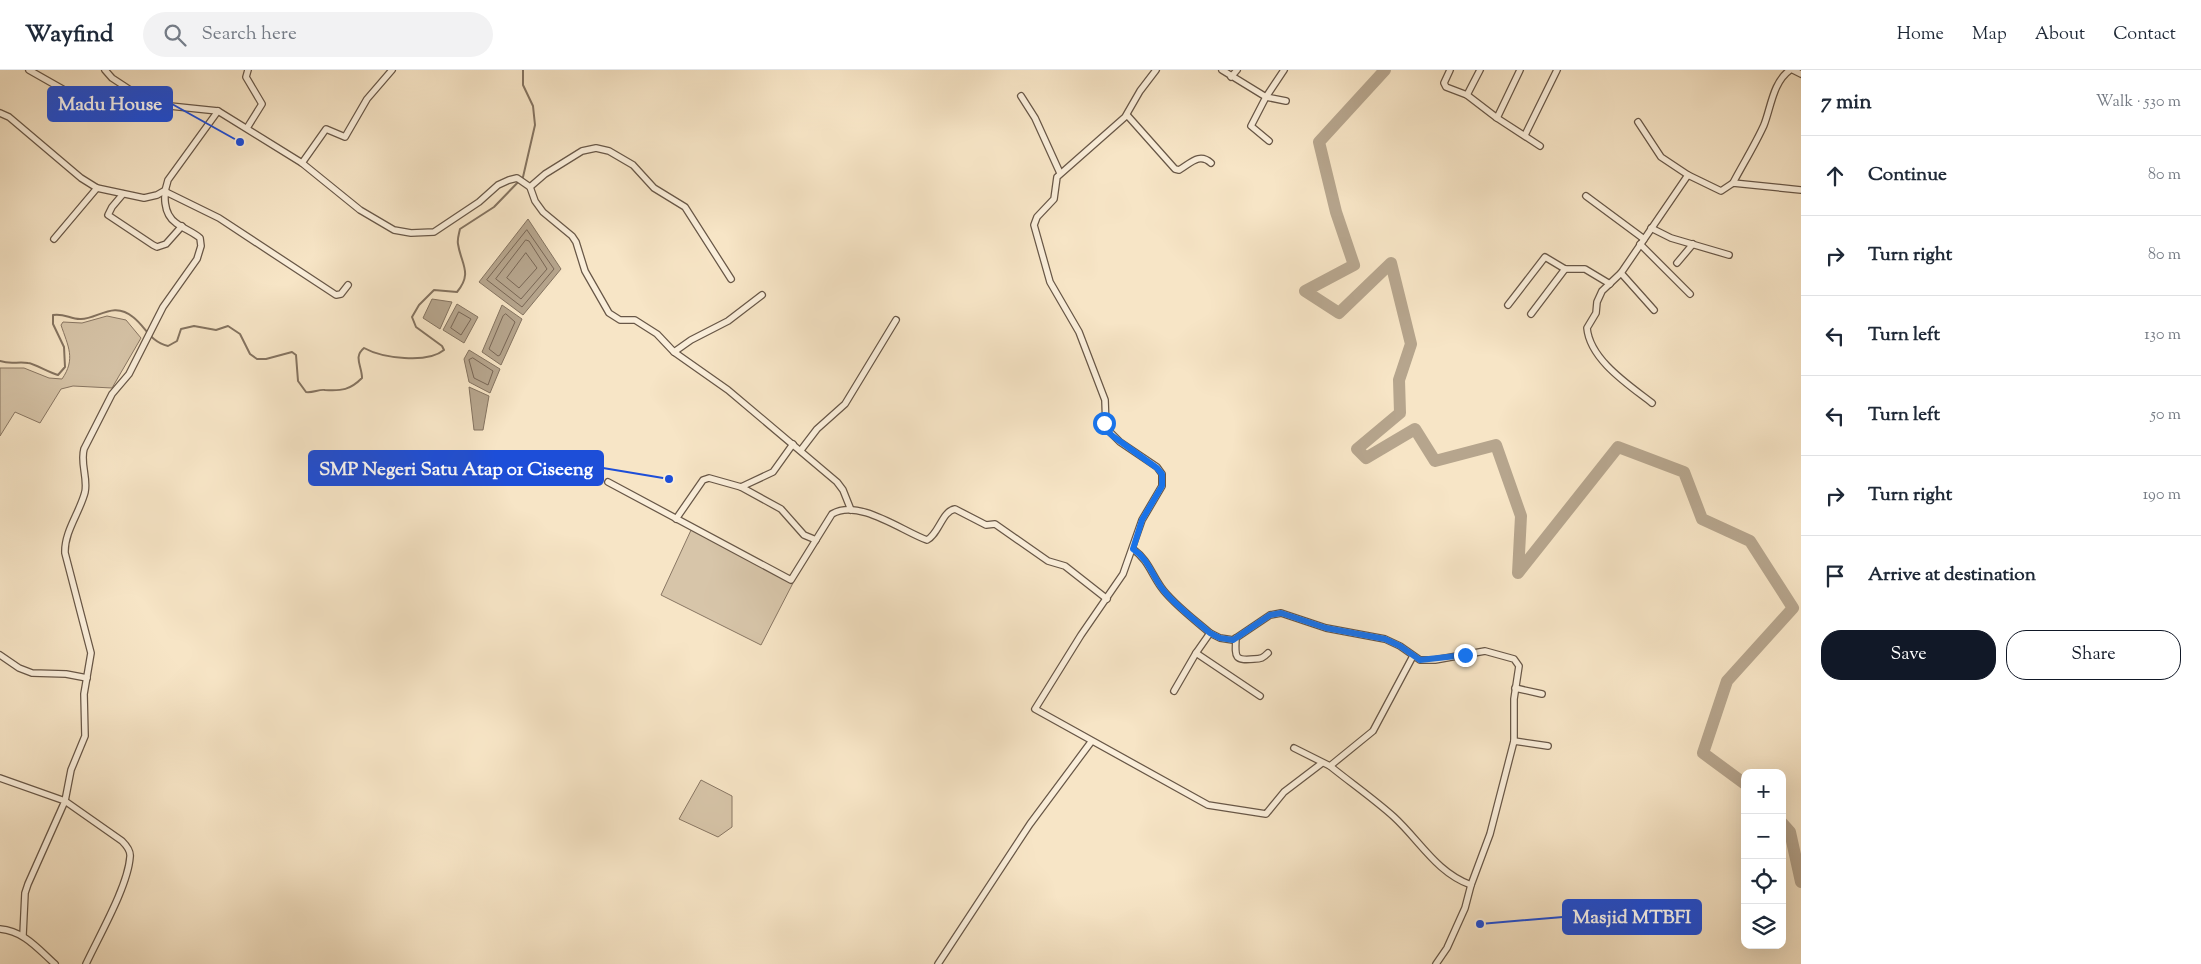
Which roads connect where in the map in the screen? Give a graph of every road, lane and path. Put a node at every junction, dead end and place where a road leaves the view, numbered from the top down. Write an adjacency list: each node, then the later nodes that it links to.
1 (29, 70): 17 (street)
2 (104, 70): 17 (street)
3 (248, 70): 27 (street)
4 (392, 70): 31 (street)
5 (1156, 70): 24 (street)
6 (1222, 70): 16 (street)
7 (1237, 70): 16 (street)
8 (1284, 70): 20 (street)
9 (1450, 70): 19 (street)
10 (1480, 70): 19 (street)
11 (1520, 70): 25 (street)
12 (1557, 70): 28 (street)
13 (1790, 70): 35 (street)
14 (1793, 70): 15 (street)
15 (1801, 74)
16 (1231, 77): 20 (street)
17 (123, 86): 22 (street)
18 (1020, 96): 33 (street)
19 (1467, 96): 25 (street)
20 (1266, 97): 21 (street); 29 (street)
21 (1286, 101)
22 (218, 111): 27 (street); 39 (street)
23 (0, 113): 37 (street)
24 (1126, 115): 32 (street); 33 (street)
25 (1497, 118): 28 (street)
26 (1638, 122): 34 (street)
27 (247, 128): 31 (street)
28 (1525, 135): 30 (street)
29 (1269, 141)
30 (1540, 146)
31 (302, 163): 36 (street)
32 (1211, 163)
33 (1060, 173): 69 (street)
34 (1688, 175): 35 (street); 43 (street)
35 (1733, 183): 38 (street)
36 (529, 186): 51 (street); 60 (street)
37 (98, 188): 40 (street); 44 (street)
38 (1801, 190)
39 (164, 191): 40 (street); 42 (street); 53 (street)
40 (123, 194): 42 (street)
41 (1586, 196): 45 (street)
42 (182, 226): 77 (street)
43 (1651, 228): 45 (street); 46 (street)
44 (54, 239)
45 (1642, 241): 50 (street); 54 (street)
46 (1693, 244): 47 (street); 48 (street)
47 (1728, 255)
48 (1676, 263)
49 (1565, 269): 52 (street); 56 (street); 58 (street)
50 (1621, 273): 52 (street); 57 (street)
51 (731, 279)
52 (1610, 284): 61 (street)
53 (348, 285)
54 (1690, 294)
55 (762, 295): 60 (street)
56 (1508, 305)
57 (1654, 310)
58 (1531, 314)
59 (896, 320): 63 (street)
60 (674, 352): 62 (street)
61 (1652, 403)
62 (793, 444): 63 (street); 65 (street)
63 (801, 450): 66 (street)
64 (608, 482): 67 (street)
65 (741, 487): 67 (street); 68 (street)
66 (851, 510): 68 (street); 70 (street)
67 (676, 519): 68 (street)
68 (816, 540)
69 (1133, 549): 70 (street); 71 (street)
70 (1106, 599): 83 (street)
71 (1210, 633): 72 (street); 73 (street)
72 (1236, 638): 74 (street); 76 (street)
73 (1196, 653): 79 (street); 81 (street)
74 (1268, 653)
75 (0, 655): 77 (street)
76 (1413, 656): 78 (street); 87 (street)
77 (87, 678): 89 (street)
78 (1515, 688): 80 (street); 82 (street)
79 (1174, 691)
80 (1542, 694)
81 (1260, 696)
82 (1514, 741): 84 (street); 90 (street)
83 (1091, 742): 86 (street); 95 (street)
84 (1548, 746)
85 (1294, 748): 86 (street)
86 (1322, 763): 87 (street)
87 (1330, 766): 90 (street)
88 (0, 778): 89 (street)
89 (66, 801): 92 (street); 94 (street)
90 (1471, 885): 96 (street)
91 (0, 929): 92 (street)
92 (23, 935): 93 (street)
93 (56, 964)
94 (86, 964)
95 (938, 964)
96 (1436, 964)

